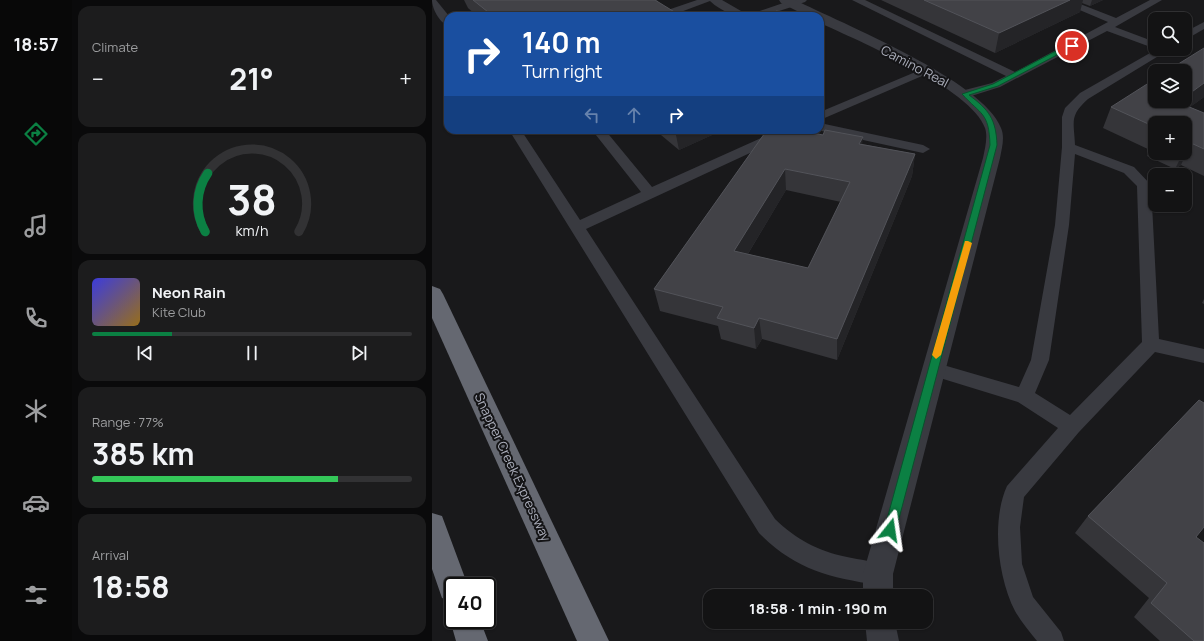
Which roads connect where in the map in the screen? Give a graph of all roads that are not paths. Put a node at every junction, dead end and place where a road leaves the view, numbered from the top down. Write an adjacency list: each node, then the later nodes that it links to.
1 (706, 0): 8 (lane)
2 (715, 0): 9 (lane)
3 (857, 0): 22 (lane)
4 (1061, 0): 14 (lane)
5 (1157, 0): 14 (lane)
6 (793, 1): 10 (lane); 11 (street)
7 (436, 2): 12 (lane)
8 (672, 12)
9 (737, 12)
10 (764, 12)
11 (811, 12)
12 (444, 15)
13 (824, 20): 21 (street, Camino Real)
14 (1112, 24): 19 (lane); 22 (lane)
15 (1204, 25): 16 (lane)
16 (1192, 32)
17 (1192, 34): 18 (lane)
18 (1204, 36)
19 (1148, 42)
20 (1152, 56): 29 (lane)
21 (926, 71): 23 (street, Camino Real); 24 (lane)
22 (1014, 76): 23 (lane)
23 (965, 94): 36 (street, Camino Real)
24 (824, 114)
25 (824, 128): 30 (lane)
26 (518, 134): 32 (lane)
27 (601, 134): 31 (lane)
28 (780, 134): 31 (lane)
29 (1069, 147): 34 (lane); 37 (lane)
30 (923, 150)
31 (650, 194): 32 (lane)
32 (578, 227): 41 (lane)
33 (432, 294): 45 (highway, Snapper Creek Expressway)
34 (1151, 344): 35 (lane); 38 (lane)
35 (1204, 356)
36 (932, 369): 37 (lane); 41 (street, Camino Real)
37 (1024, 396): 38 (lane)
38 (1072, 426): 47 (lane)
39 (432, 526): 40 (highway)
40 (450, 577)
41 (878, 585)
42 (468, 629): 44 (highway)
43 (881, 629): 46 (street)
44 (472, 641)
45 (592, 641)
46 (883, 641)
47 (1052, 641)

